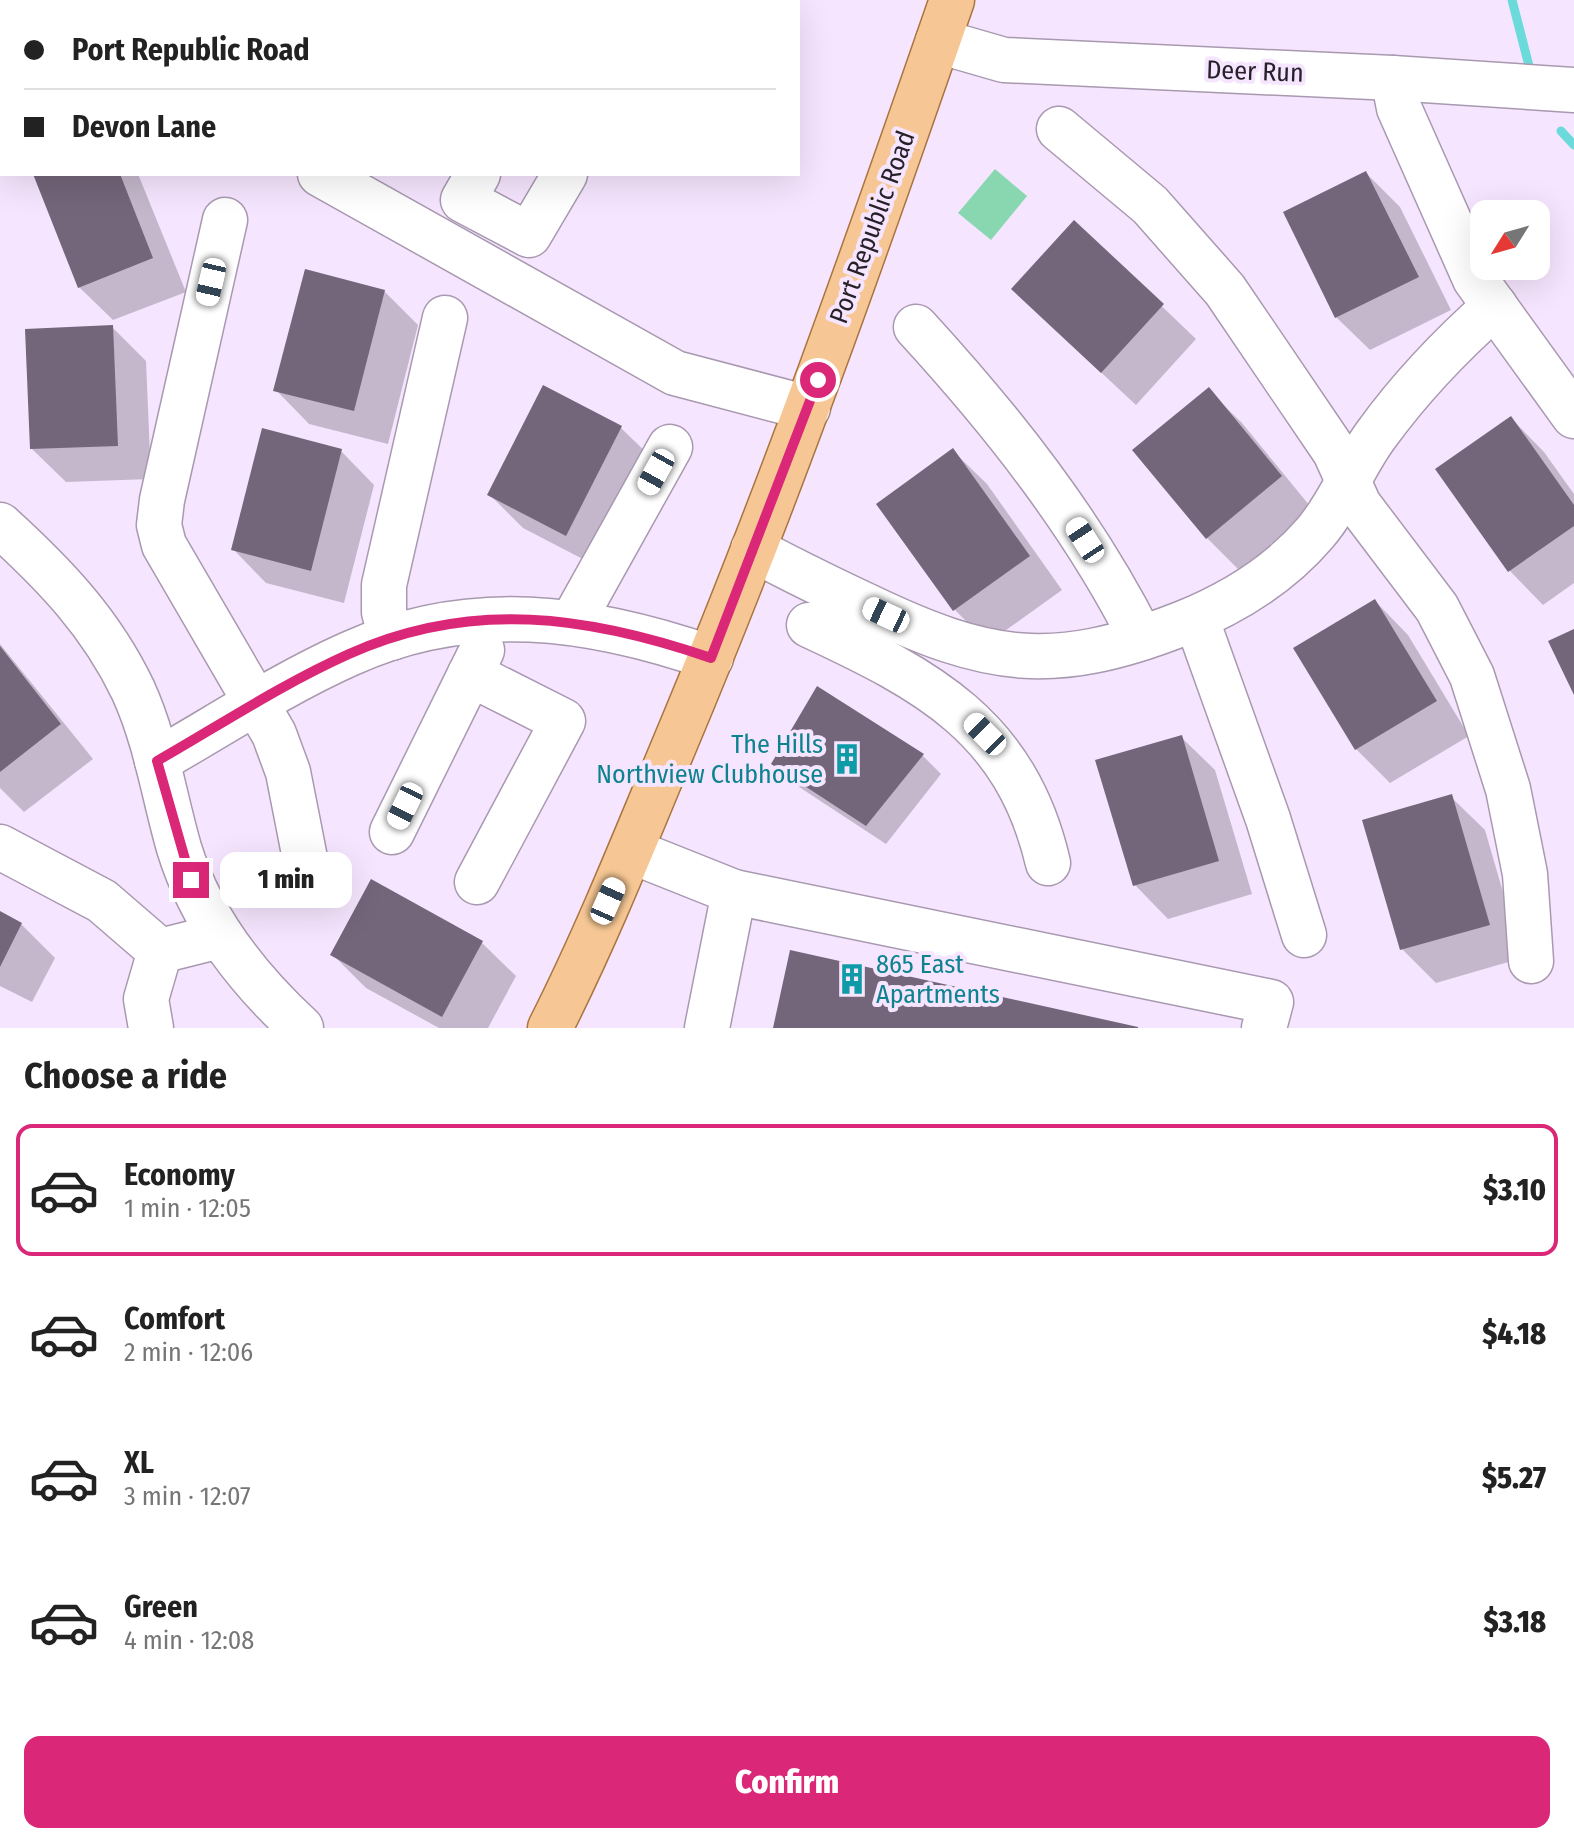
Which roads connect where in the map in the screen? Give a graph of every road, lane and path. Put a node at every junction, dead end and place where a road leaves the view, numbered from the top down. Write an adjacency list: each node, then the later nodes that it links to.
1 (952, 0): 2 (main road, Port Republic Road)
2 (938, 41): 3 (street, Deer Run); 15 (main road, Port Republic Road)
3 (1393, 78): 4 (street, Deer Run); 12 (street)
4 (1574, 90)
5 (1059, 129): 18 (street)
6 (328, 176): 9 (street)
7 (564, 176): 8 (street)
8 (471, 187): 11 (street)
9 (376, 188): 11 (street)
10 (225, 220): 31 (street)
11 (438, 240): 15 (street)
12 (1495, 306): 16 (street); 18 (street)
13 (445, 318): 25 (street)
14 (916, 327): 26 (street)
15 (808, 408): 20 (main road, Port Republic Road)
16 (1574, 416)
17 (670, 447): 23 (street)
18 (1347, 481): 21 (street); 43 (street)
19 (0, 525): 32 (street)
20 (753, 549): 27 (street); 28 (main road, Port Republic Road)
21 (1196, 618): 26 (street); 40 (street)
22 (498, 619): 23 (street); 25 (street); 29 (street)
23 (573, 621): 28 (street)
24 (809, 625): 30 (street)
25 (391, 638): 31 (street)
26 (1141, 638): 27 (street)
27 (955, 645): 30 (street)
28 (711, 658): 35 (main road, Port Republic Road)
29 (470, 674): 33 (street); 37 (street)
30 (940, 695): 36 (street)
31 (258, 703): 32 (street); 38 (street)
32 (157, 761): 41 (street)
33 (392, 832)
34 (0, 847): 42 (street)
35 (631, 851): 39 (street); 44 (main road, Port Republic Road)
36 (1048, 863)
37 (477, 882)
38 (310, 884)
39 (734, 892): 47 (street); 48 (street)
40 (1304, 935)
41 (220, 936): 42 (street); 46 (street)
42 (160, 951): 45 (street)
43 (1531, 961)
44 (563, 1019)
45 (151, 1028)
46 (301, 1028)
47 (707, 1028)
48 (1264, 1028)

